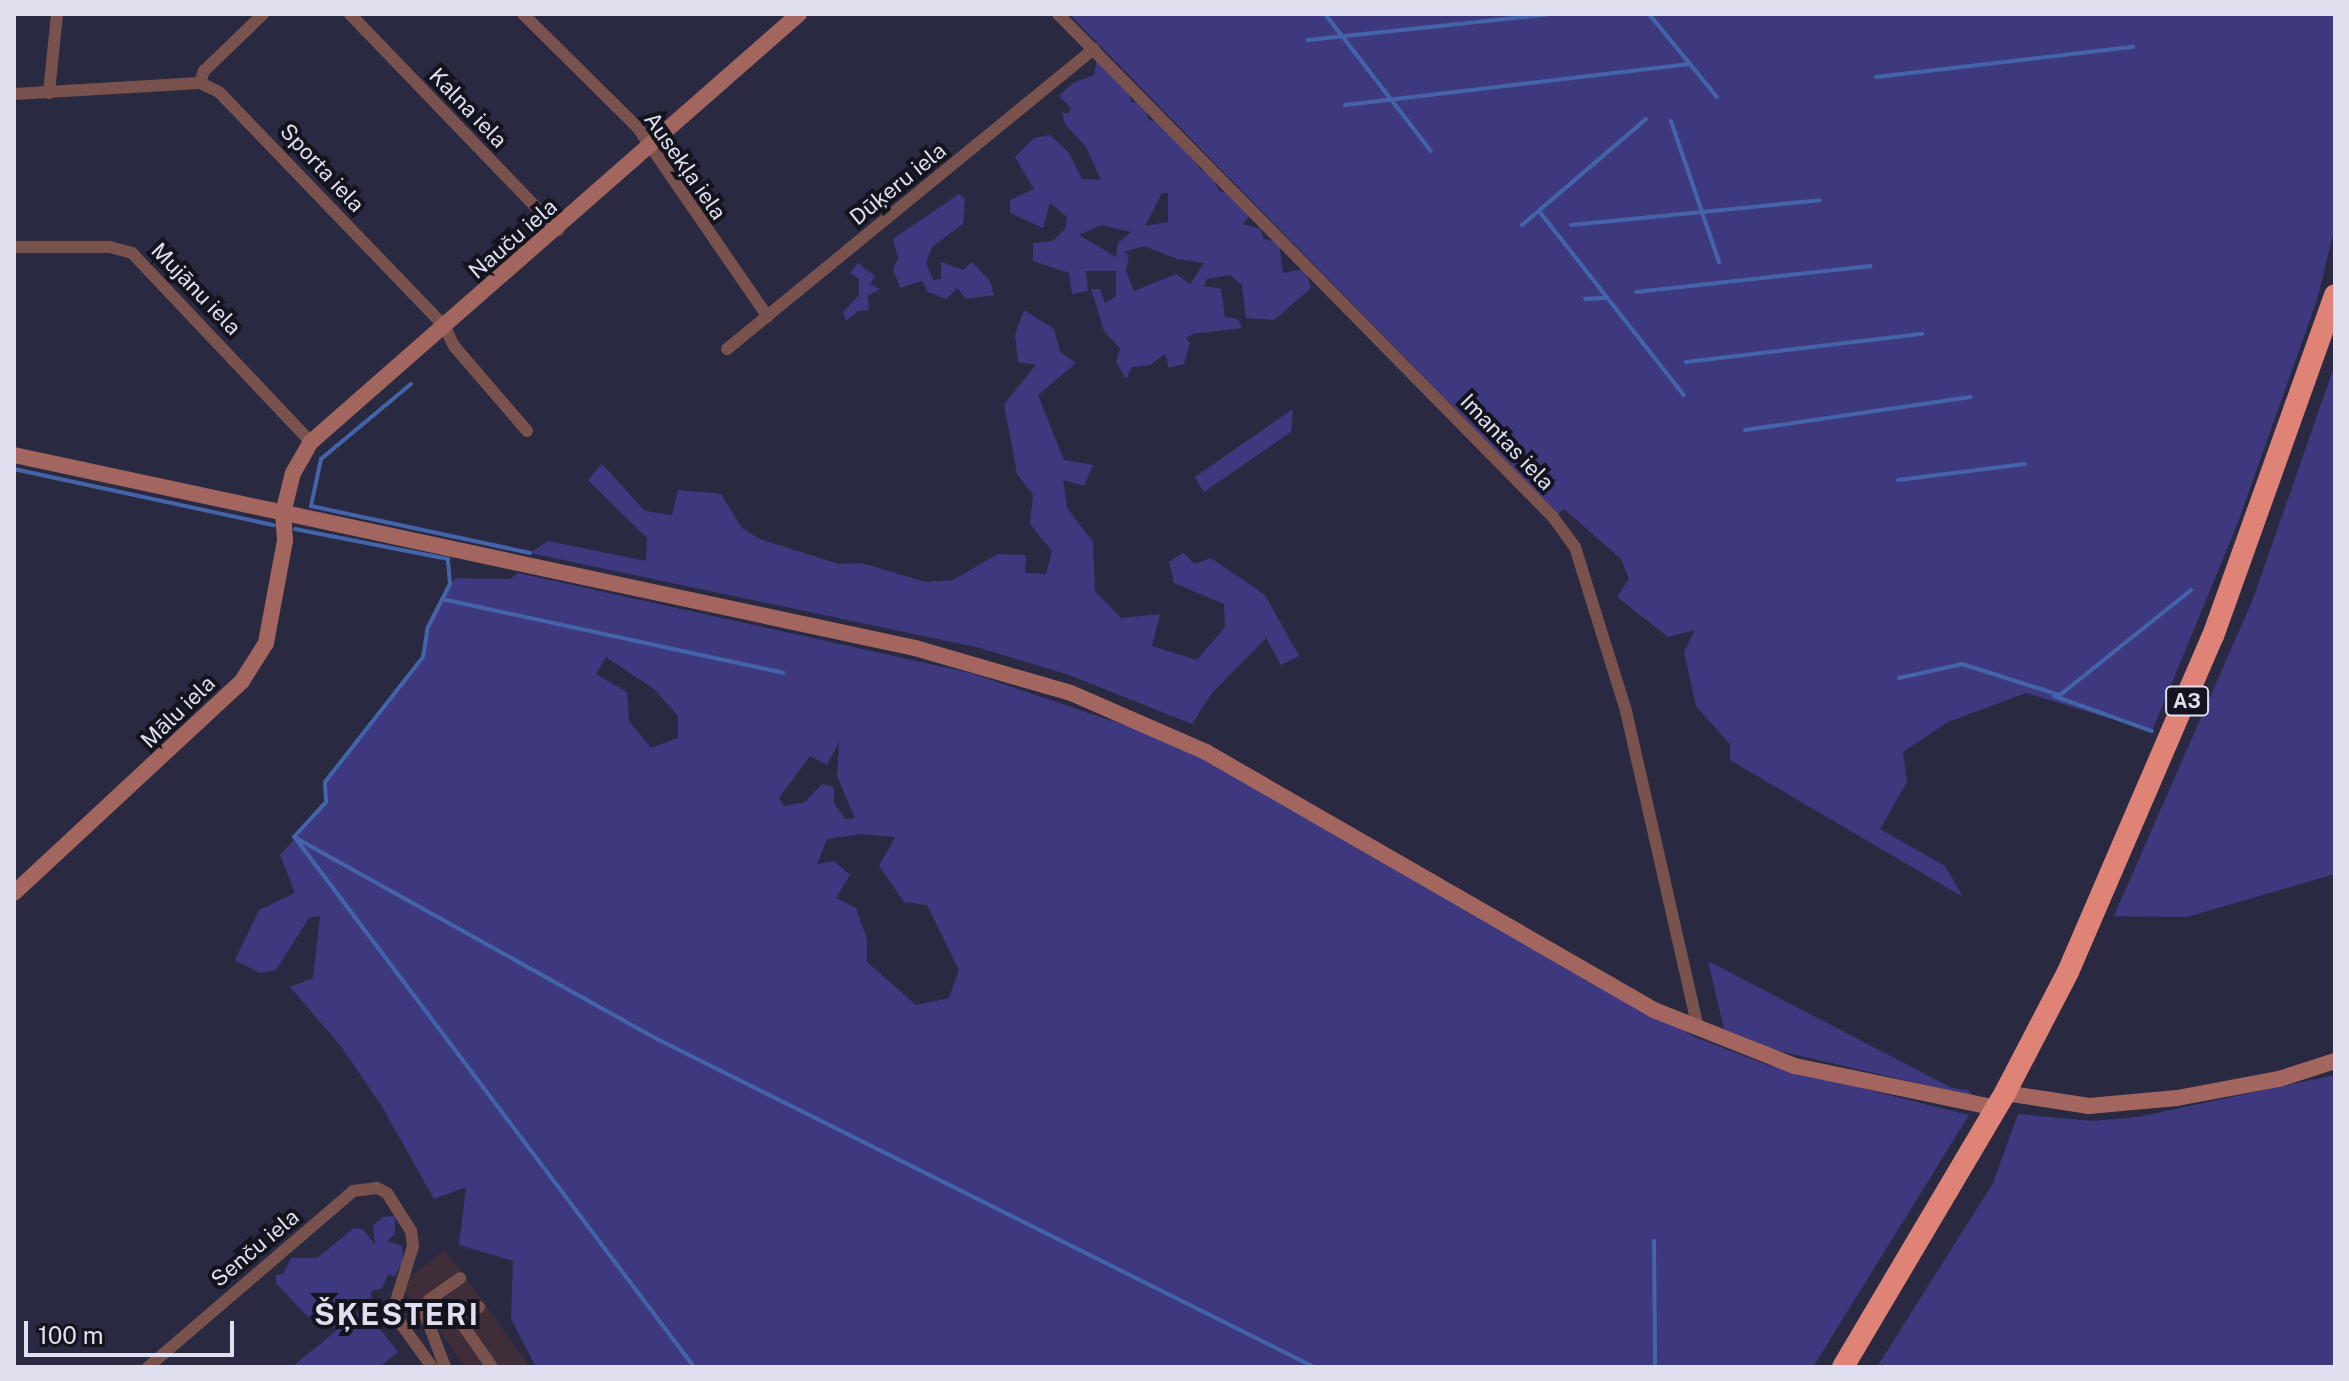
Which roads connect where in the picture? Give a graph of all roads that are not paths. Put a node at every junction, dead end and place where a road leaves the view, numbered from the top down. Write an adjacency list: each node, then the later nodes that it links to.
1 (57, 14): 9 (street)
2 (263, 14): 8 (street)
3 (350, 14): 12 (street, Kalna iela)
4 (523, 14): 11 (street, Ausekļa iela)
5 (799, 14): 11 (street, Nauču iela)
6 (1058, 14): 7 (street, Imantas iela)
7 (1094, 49): 15 (street, Dūķeru iela); 23 (street, Imantas iela)
8 (200, 83): 9 (street); 16 (street, Sporta iela)
9 (49, 93): 10 (street)
10 (14, 94)
11 (647, 146): 12 (street, Nauču iela); 15 (street, Ausekļa iela)
12 (558, 230): 16 (street, Nauču iela)
13 (14, 247): 19 (street, Mujānu iela)
14 (2335, 295): 25 (highway, A3)
15 (768, 317): 17 (street, Dūķeru iela)
16 (445, 327): 18 (street, Sporta iela); 19 (street, Nauču iela)
17 (727, 349)
18 (527, 431)
19 (311, 442): 21 (street, Nauču iela)
20 (14, 455): 21 (street)
21 (283, 513): 22 (street, Mālu iela); 23 (street)
22 (14, 893)
23 (1698, 1028): 25 (street)
24 (2335, 1061): 25 (street)
25 (2000, 1100): 32 (highway, A3)
26 (460, 1278): 30 (street)
27 (479, 1307): 31 (street)
28 (148, 1367): 29 (street, Senču iela)
29 (432, 1367)
30 (445, 1367)
31 (492, 1367)
32 (1843, 1367)

